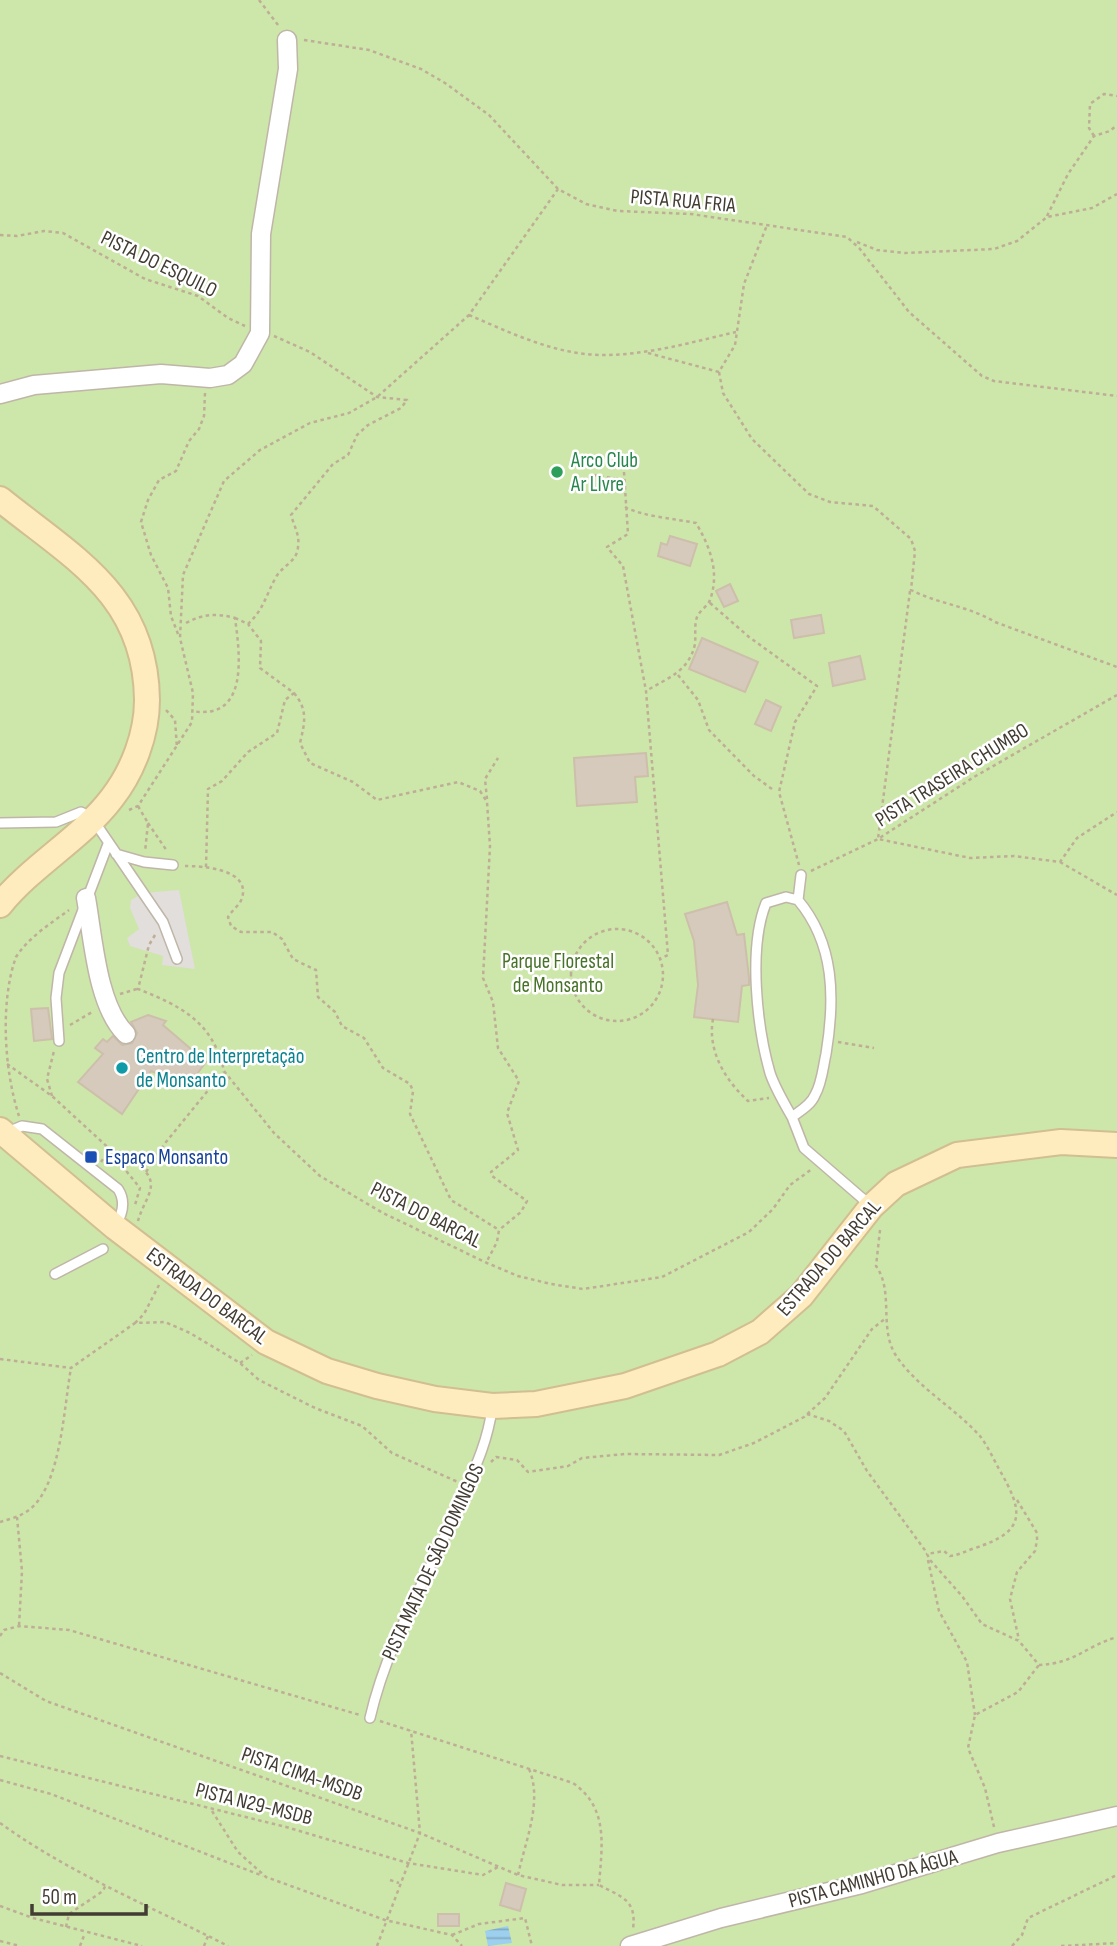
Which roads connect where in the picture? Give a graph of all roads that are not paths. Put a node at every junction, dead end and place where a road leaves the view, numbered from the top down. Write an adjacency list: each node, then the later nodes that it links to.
1 (287, 40): 2 (street)
2 (0, 394)
3 (0, 499): 4 (street)
4 (92, 818): 5 (lane); 6 (lane); 12 (street)
5 (0, 823)
6 (108, 844): 7 (lane); 10 (lane)
7 (117, 854): 8 (lane); 13 (lane)
8 (177, 865)
9 (801, 875): 11 (lane)
10 (86, 898): 14 (street); 15 (lane)
11 (798, 900): 16 (lane); 16 (lane)
12 (0, 905)
13 (177, 959)
14 (127, 1034)
15 (59, 1041)
16 (792, 1117): 19 (lane)
17 (9, 1130): 22 (street, ESTRADA DO BARCAL)
18 (1117, 1144): 19 (street, ESTRADA DO BARCAL)
19 (871, 1207): 22 (street, ESTRADA DO BARCAL)
20 (103, 1250): 21 (lane)
21 (55, 1274)
22 (492, 1406): 23 (lane, PISTA MATA DE SÃO DOMINGOS)
23 (370, 1718)
24 (1117, 1816): 25 (street, PISTA CAMINHO DA ÁGUA)
25 (630, 1946)

